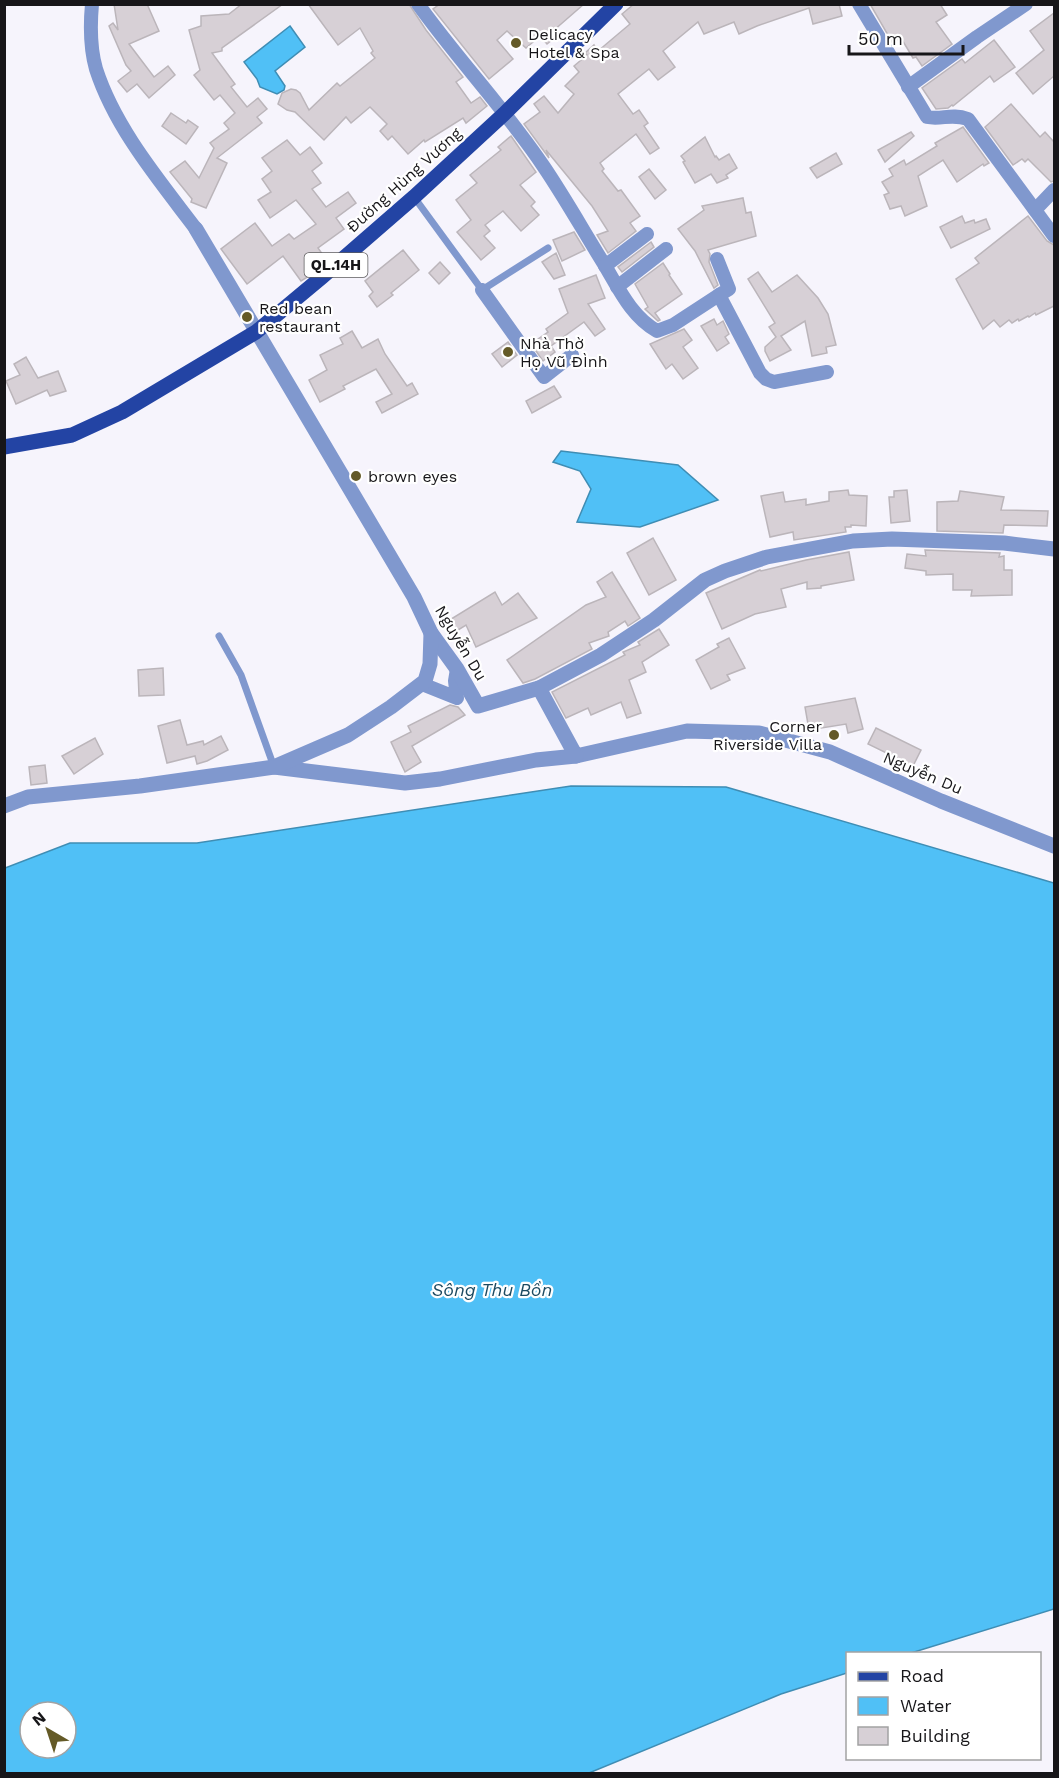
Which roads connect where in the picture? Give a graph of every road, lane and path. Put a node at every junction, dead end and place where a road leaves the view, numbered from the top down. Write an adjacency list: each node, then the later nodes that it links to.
1 (92, 4): 11 (street)
2 (418, 4): 7 (street)
3 (616, 4): 7 (main road, Đường Hùng Vương / QL.14H)
4 (858, 4): 6 (street)
5 (1026, 4): 6 (street)
6 (908, 87): 10 (street)
7 (504, 114): 9 (main road, Đường Hùng Vương / QL.14H); 17 (street)
8 (1054, 190): 10 (street)
9 (414, 197): 19 (lane); 21 (main road, Đường Hùng Vương / QL.14H)
10 (1035, 210): 13 (street)
11 (196, 229): 21 (street, Nguyễn Du)
12 (647, 234): 17 (street)
13 (1054, 236)
14 (548, 248): 19 (lane)
15 (666, 249): 18 (street)
16 (717, 259): 20 (street)
17 (605, 266): 18 (street)
18 (618, 287): 20 (street)
19 (482, 290): 22 (street)
20 (718, 296): 23 (street)
21 (256, 332): 24 (main road, Đường Hùng Vương / QL.14H); 26 (street, Nguyễn Du)
22 (572, 355)
23 (827, 372)
24 (4, 447)
25 (1054, 549): 30 (street)
26 (431, 633): 28 (street, Nguyễn Du); 29 (street)
27 (219, 636): 32 (lane)
28 (457, 669): 29 (street); 30 (street, Nguyễn Du)
29 (422, 684): 32 (street)
30 (539, 688): 31 (street)
31 (576, 756): 32 (street, Nguyễn Du); 34 (street, Nguyễn Du)
32 (274, 767): 33 (street)
33 (4, 806)
34 (1054, 846)

